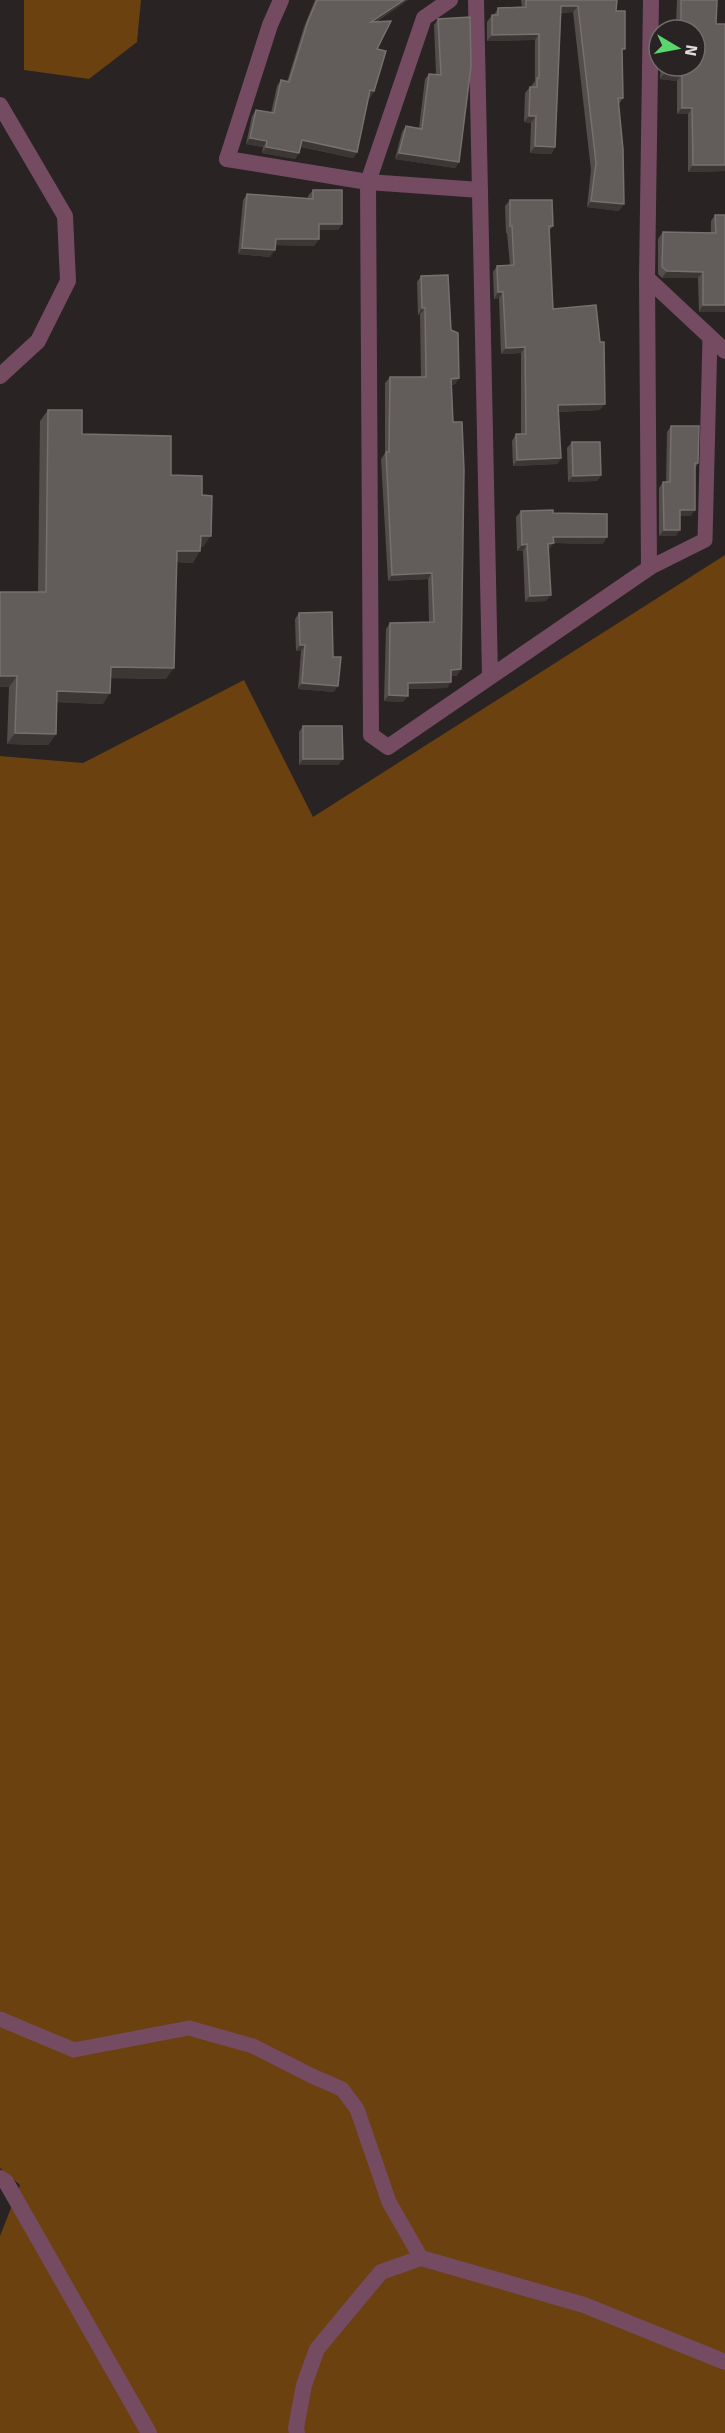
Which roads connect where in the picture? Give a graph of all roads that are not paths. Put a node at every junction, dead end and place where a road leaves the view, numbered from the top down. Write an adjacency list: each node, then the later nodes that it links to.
1 (281, 0): 6 (street)
2 (450, 0): 6 (street)
3 (476, 0): 7 (street)
4 (651, 0): 8 (street)
5 (0, 105): 11 (street)
6 (368, 182): 7 (street); 13 (street)
7 (480, 190): 13 (street)
8 (647, 278): 9 (street); 12 (street)
9 (710, 337): 10 (street); 12 (lane)
10 (725, 351)
11 (0, 376)
12 (648, 568): 13 (street)
13 (490, 676)
14 (0, 2019): 16 (lane)
15 (0, 2178): 18 (street)
16 (421, 2258): 17 (street); 19 (street)
17 (725, 2362)
18 (149, 2433)
19 (297, 2433)

